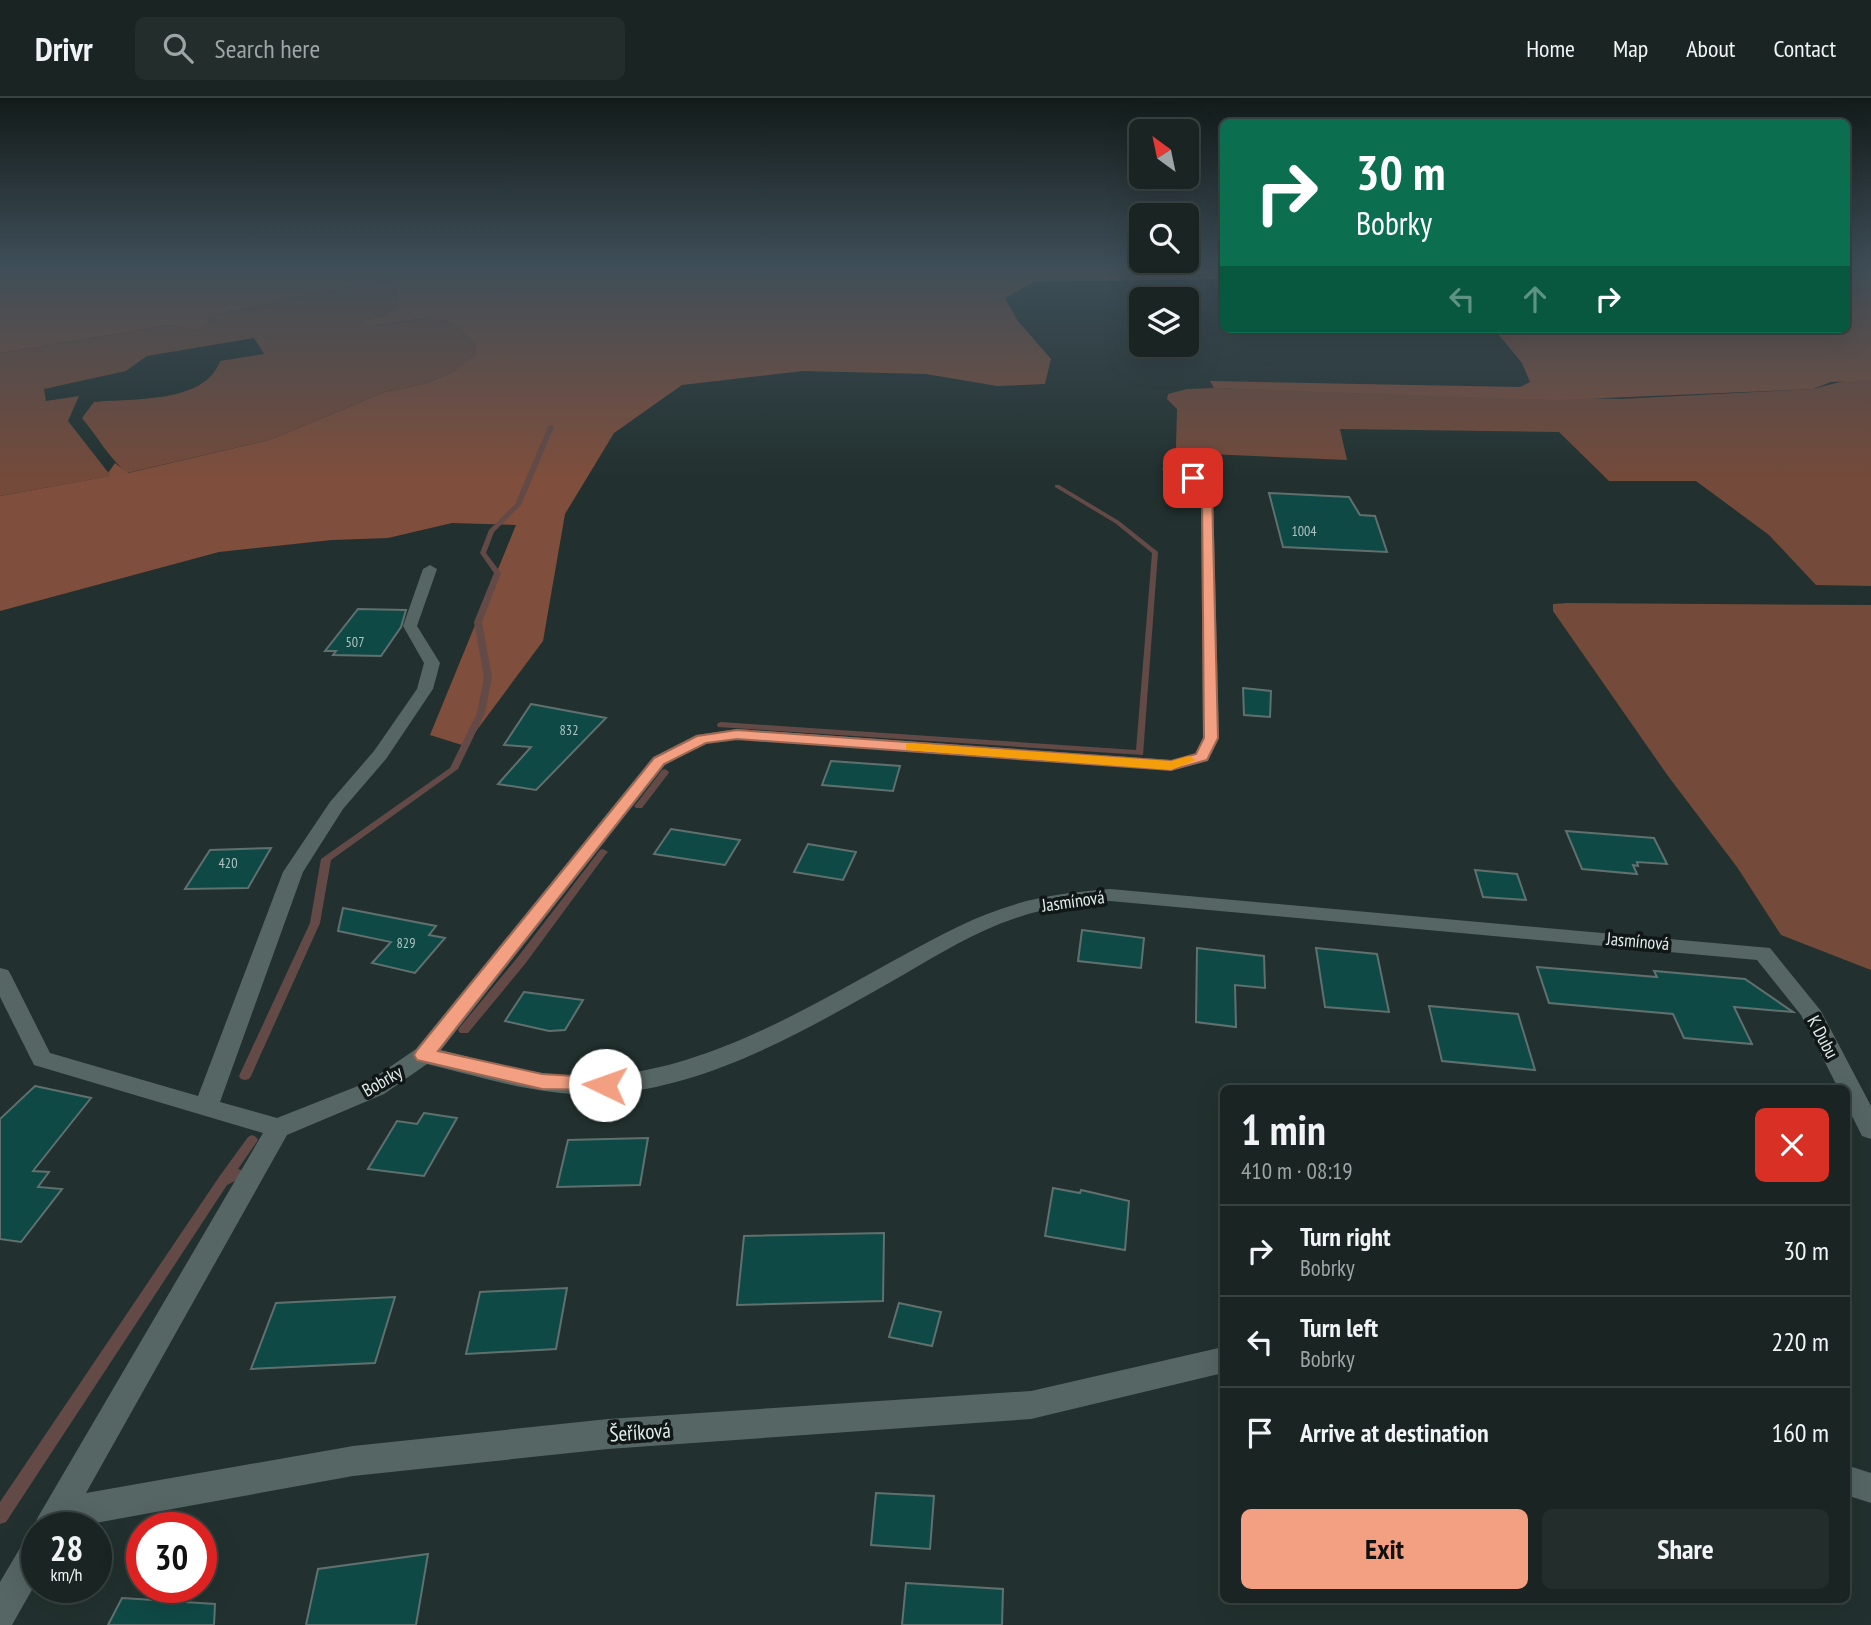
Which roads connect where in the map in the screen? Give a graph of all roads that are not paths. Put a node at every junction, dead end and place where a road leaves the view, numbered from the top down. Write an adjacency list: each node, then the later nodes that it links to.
1 (1168, 469): 5 (street, Bobrky)
2 (430, 569): 8 (street)
3 (1763, 953): 5 (street, Jasmínová); 6 (street, K Dubu)
4 (0, 975): 8 (street)
5 (424, 1055): 9 (street, Bobrky)
6 (1848, 1085)
7 (1850, 1088): 10 (street, K Dubu)
8 (206, 1107): 9 (street)
9 (278, 1128): 14 (street)
10 (1871, 1129)
11 (1220, 1361): 15 (street, Šeříková)
12 (1850, 1481): 13 (street)
13 (1871, 1488)
14 (58, 1512)
15 (98, 1512)
16 (21, 1577): 17 (street)
17 (0, 1614)

